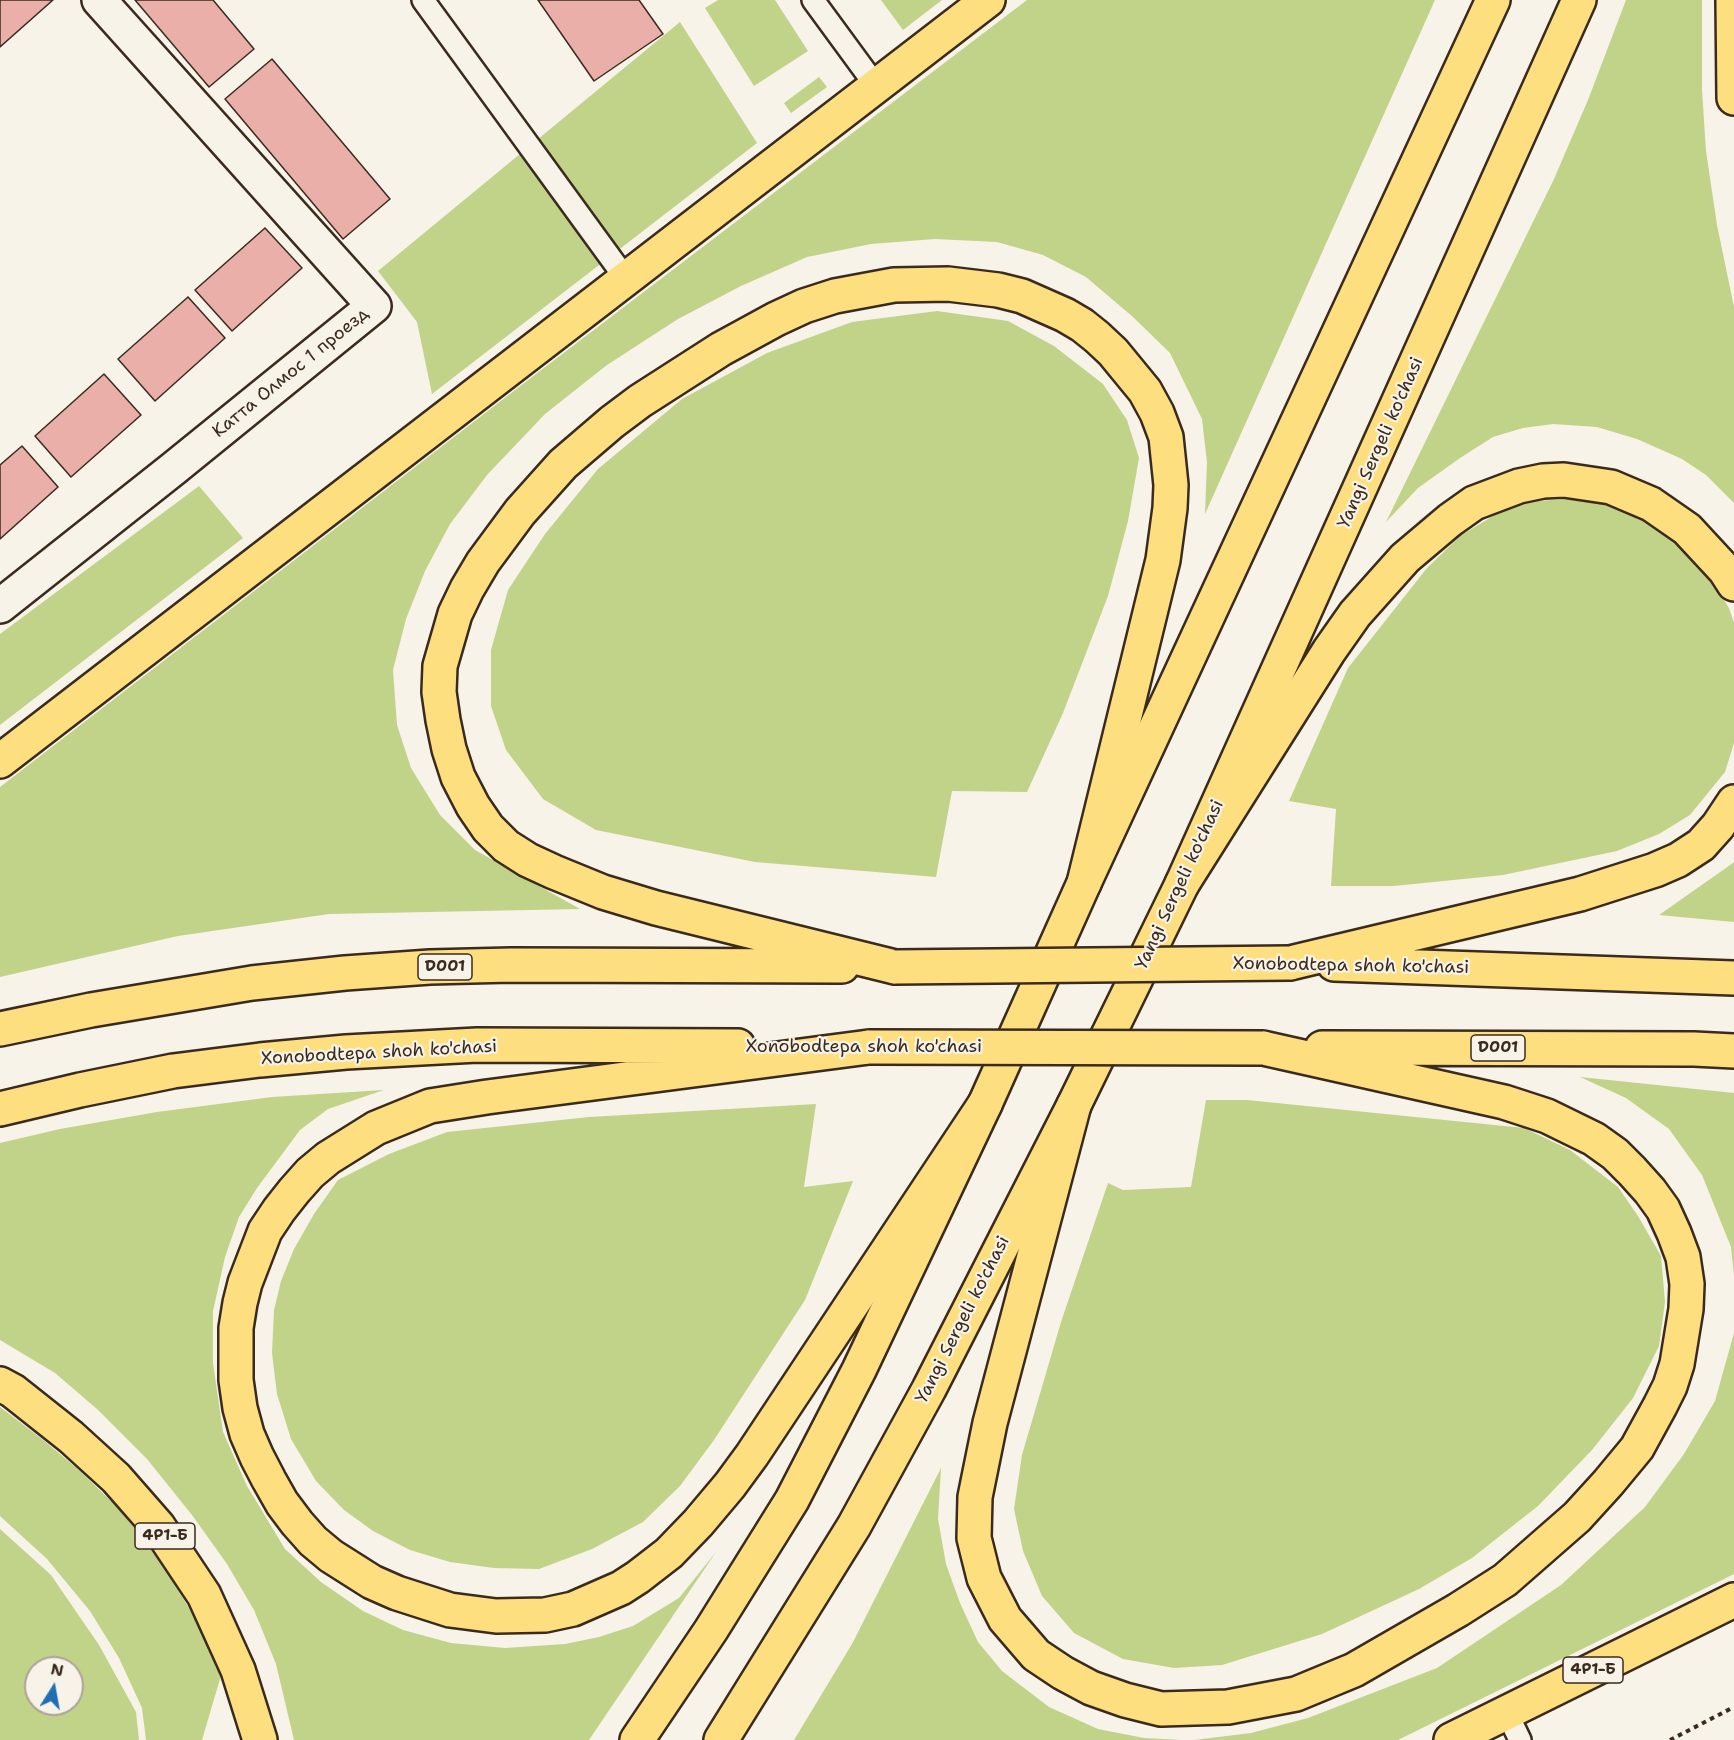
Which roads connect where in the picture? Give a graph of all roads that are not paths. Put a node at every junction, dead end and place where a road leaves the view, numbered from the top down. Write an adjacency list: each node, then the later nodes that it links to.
1 (99, 0): 12 (street, Катта Олмос 1 проезд)
2 (423, 0): 10 (lane)
3 (813, 0): 8 (lane)
4 (988, 0): 8 (main road)
5 (1493, 0): 15 (main road)
6 (1580, 0): 16 (main road, Yangi Sergeli ko'chasi)
7 (1733, 0): 9 (main road)
8 (876, 86): 10 (main road)
9 (1734, 98)
10 (626, 279): 13 (main road)
11 (1734, 584): 16 (main road)
12 (0, 606)
13 (0, 761)
14 (1734, 802): 17 (main road)
15 (1084, 883): 18 (main road); 24 (main road)
16 (1182, 884): 25 (main road, Yangi Sergeli ko'chasi)
17 (1290, 963): 18 (main road, Xonobodtepa shoh ko'chasi / D001, bridge); 19 (main road, Xonobodtepa shoh ko'chasi / D001)
18 (895, 967): 20 (main road, Xonobodtepa shoh ko'chasi / D001)
19 (1734, 978)
20 (0, 1029)
21 (869, 1047): 22 (main road, Xonobodtepa shoh ko'chasi / D001, bridge); 24 (main road); 26 (main road, Xonobodtepa shoh ko'chasi / D001)
22 (1263, 1048): 23 (main road, Xonobodtepa shoh ko'chasi / D001); 25 (main road)
23 (1734, 1051)
24 (985, 1104): 31 (main road)
25 (1074, 1104): 32 (main road, Yangi Sergeli ko'chasi)
26 (0, 1109)
27 (0, 1384): 30 (main road, 4Р1-Б)
28 (1734, 1600): 29 (main road, 4Р1-Б)
29 (1513, 1727): 33 (main road, 4Р1-Б)
30 (260, 1740)
31 (637, 1740)
32 (721, 1740)
33 (1451, 1740)

